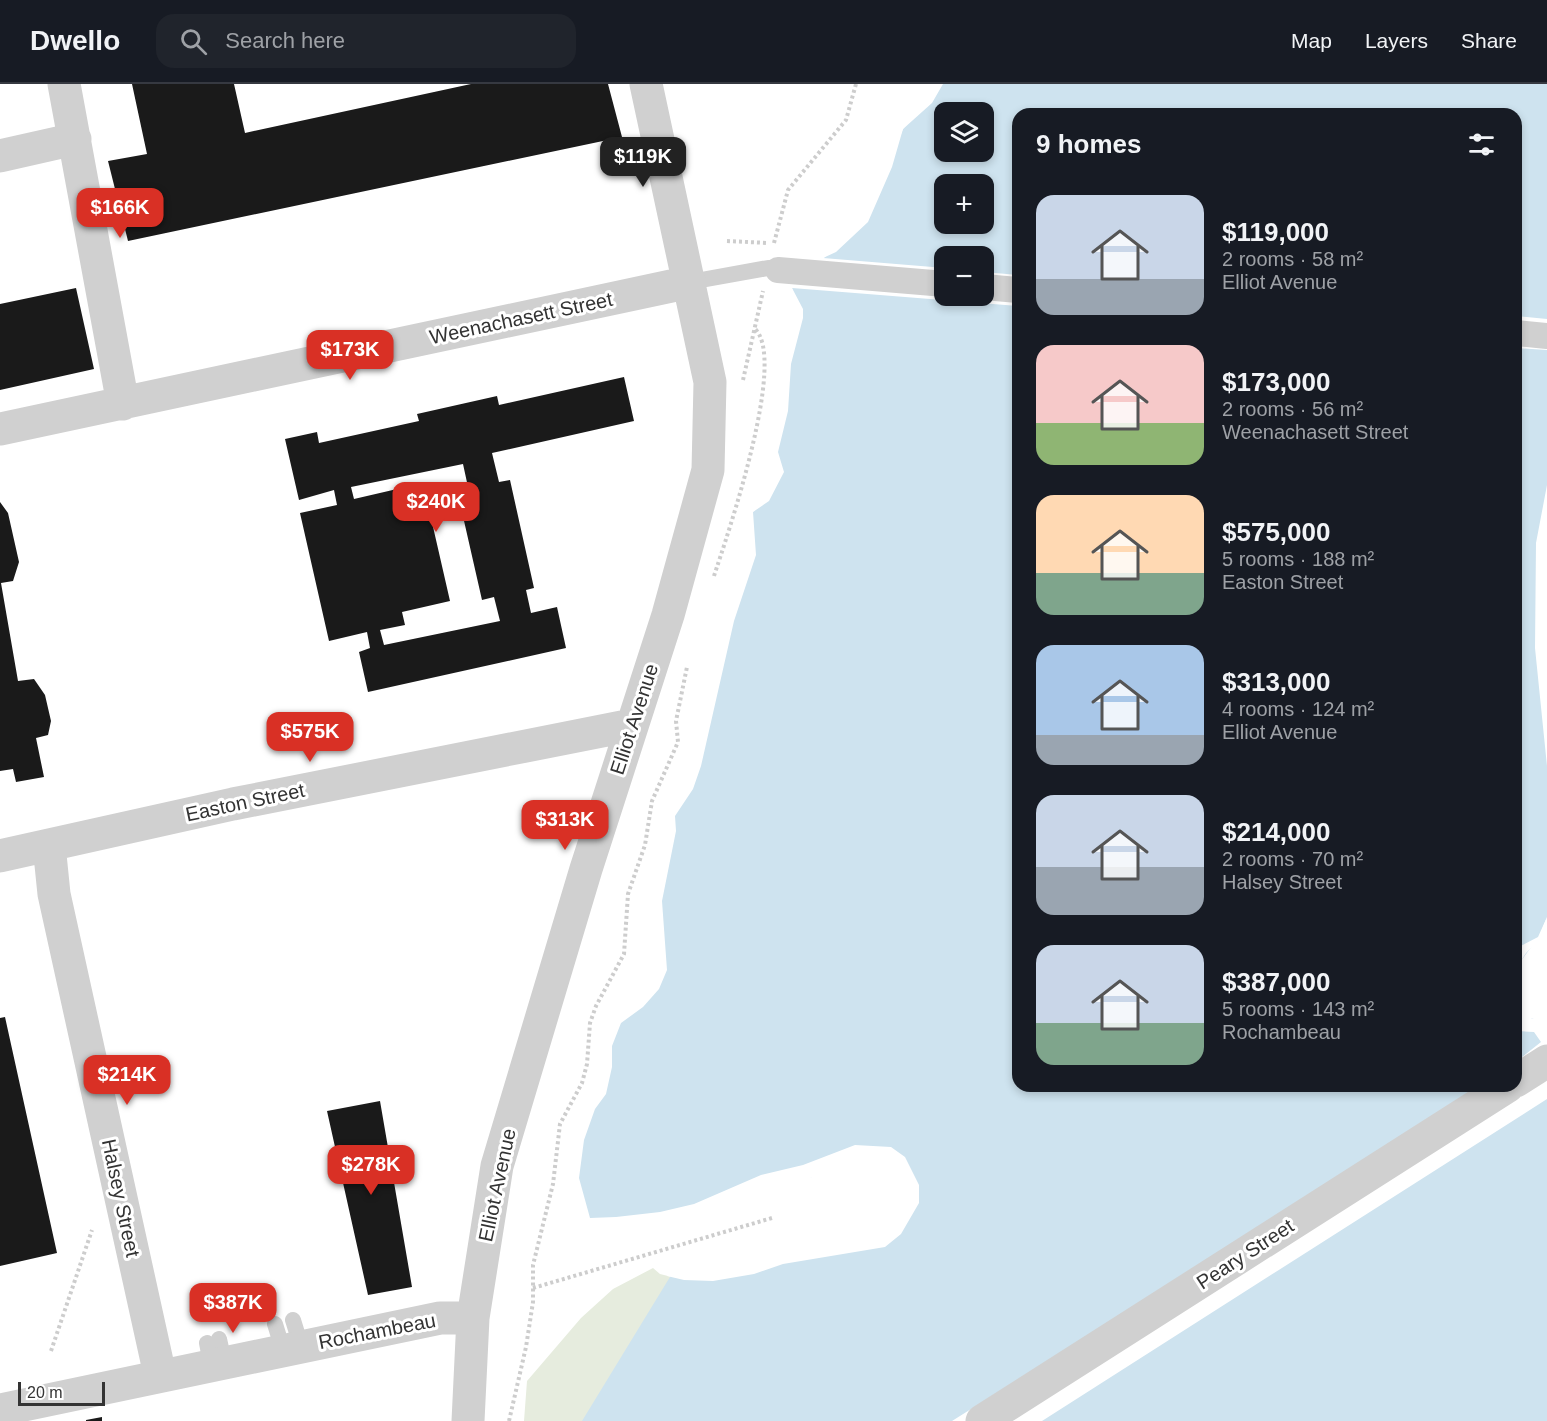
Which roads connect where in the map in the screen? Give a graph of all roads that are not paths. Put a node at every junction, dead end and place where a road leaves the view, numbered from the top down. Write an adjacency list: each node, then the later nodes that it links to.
1 (64, 84): 3 (street)
2 (646, 84): 6 (street, Elliot Avenue)
3 (75, 139): 4 (street); 12 (street)
4 (0, 156)
5 (773, 269): 6 (lane); 7 (street)
6 (690, 282): 12 (street, Weenachasett Street); 14 (street, Elliot Avenue)
7 (934, 283)
8 (994, 288): 9 (street)
9 (1012, 289)
10 (1522, 334): 11 (street)
11 (1547, 336)
12 (123, 404): 13 (street, Weenachasett Street)
13 (0, 429)
14 (632, 725): 15 (street, Easton Street); 20 (street, Elliot Avenue)
15 (49, 845): 16 (street, Easton Street); 21 (street, Halsey Street)
16 (0, 856)
17 (1547, 1061): 18 (street)
18 (1522, 1076)
19 (1499, 1092): 24 (street, Peary Street)
20 (472, 1318): 21 (street, Rochambeau); 23 (street, Elliot Avenue)
21 (160, 1375): 22 (street, Rochambeau)
22 (0, 1410)
23 (468, 1421)
24 (982, 1421)

